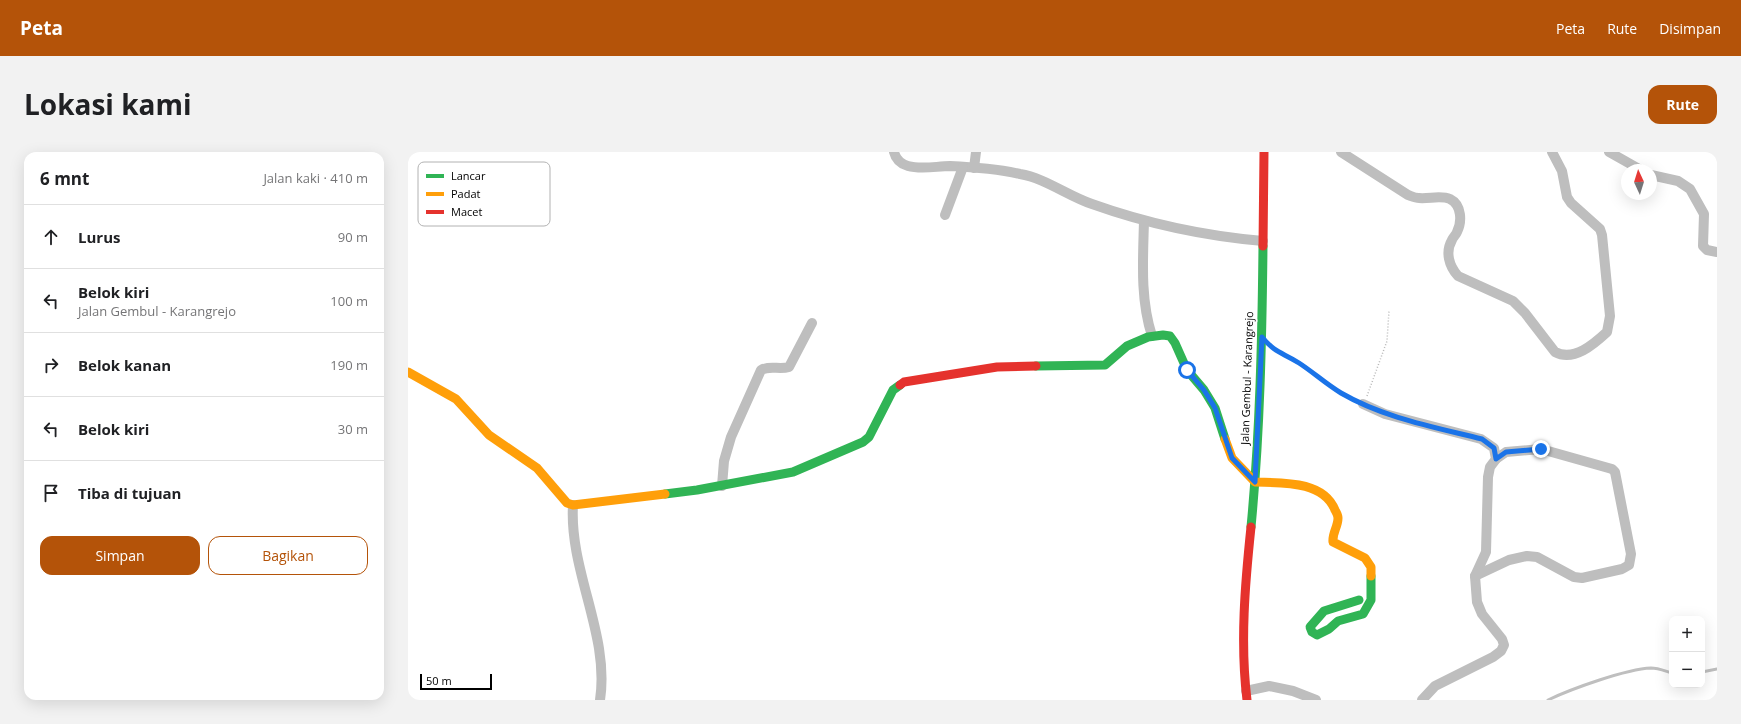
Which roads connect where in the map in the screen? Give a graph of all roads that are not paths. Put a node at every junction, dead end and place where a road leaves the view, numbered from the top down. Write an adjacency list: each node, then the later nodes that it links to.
1 (894, 152): 8 (street)
2 (976, 152): 9 (street)
3 (1264, 152): 13 (street, Jalan Gembul - Karangrejo)
4 (1341, 152): 5 (street)
5 (1552, 152)
6 (1609, 152): 7 (street)
7 (1630, 164)
8 (963, 167): 9 (street); 11 (street)
9 (974, 168): 12 (street)
10 (1657, 176): 14 (street)
11 (945, 215)
12 (1144, 221): 13 (street); 16 (street)
13 (1263, 241): 20 (street, Jalan Gembul - Karangrejo)
14 (1717, 252)
15 (812, 323): 21 (street)
16 (1152, 336): 20 (street); 21 (street)
17 (408, 372): 22 (street)
18 (1363, 404): 19 (street)
19 (1496, 459): 23 (street); 23 (street)
20 (1255, 482): 24 (street); 25 (street, Jalan Gembul - Karangrejo)
21 (722, 486): 22 (street)
22 (572, 505): 26 (street)
23 (1475, 576): 28 (street)
24 (1359, 600)
25 (1247, 696): 27 (street)
26 (600, 700)
27 (1316, 700)
28 (1422, 700)

